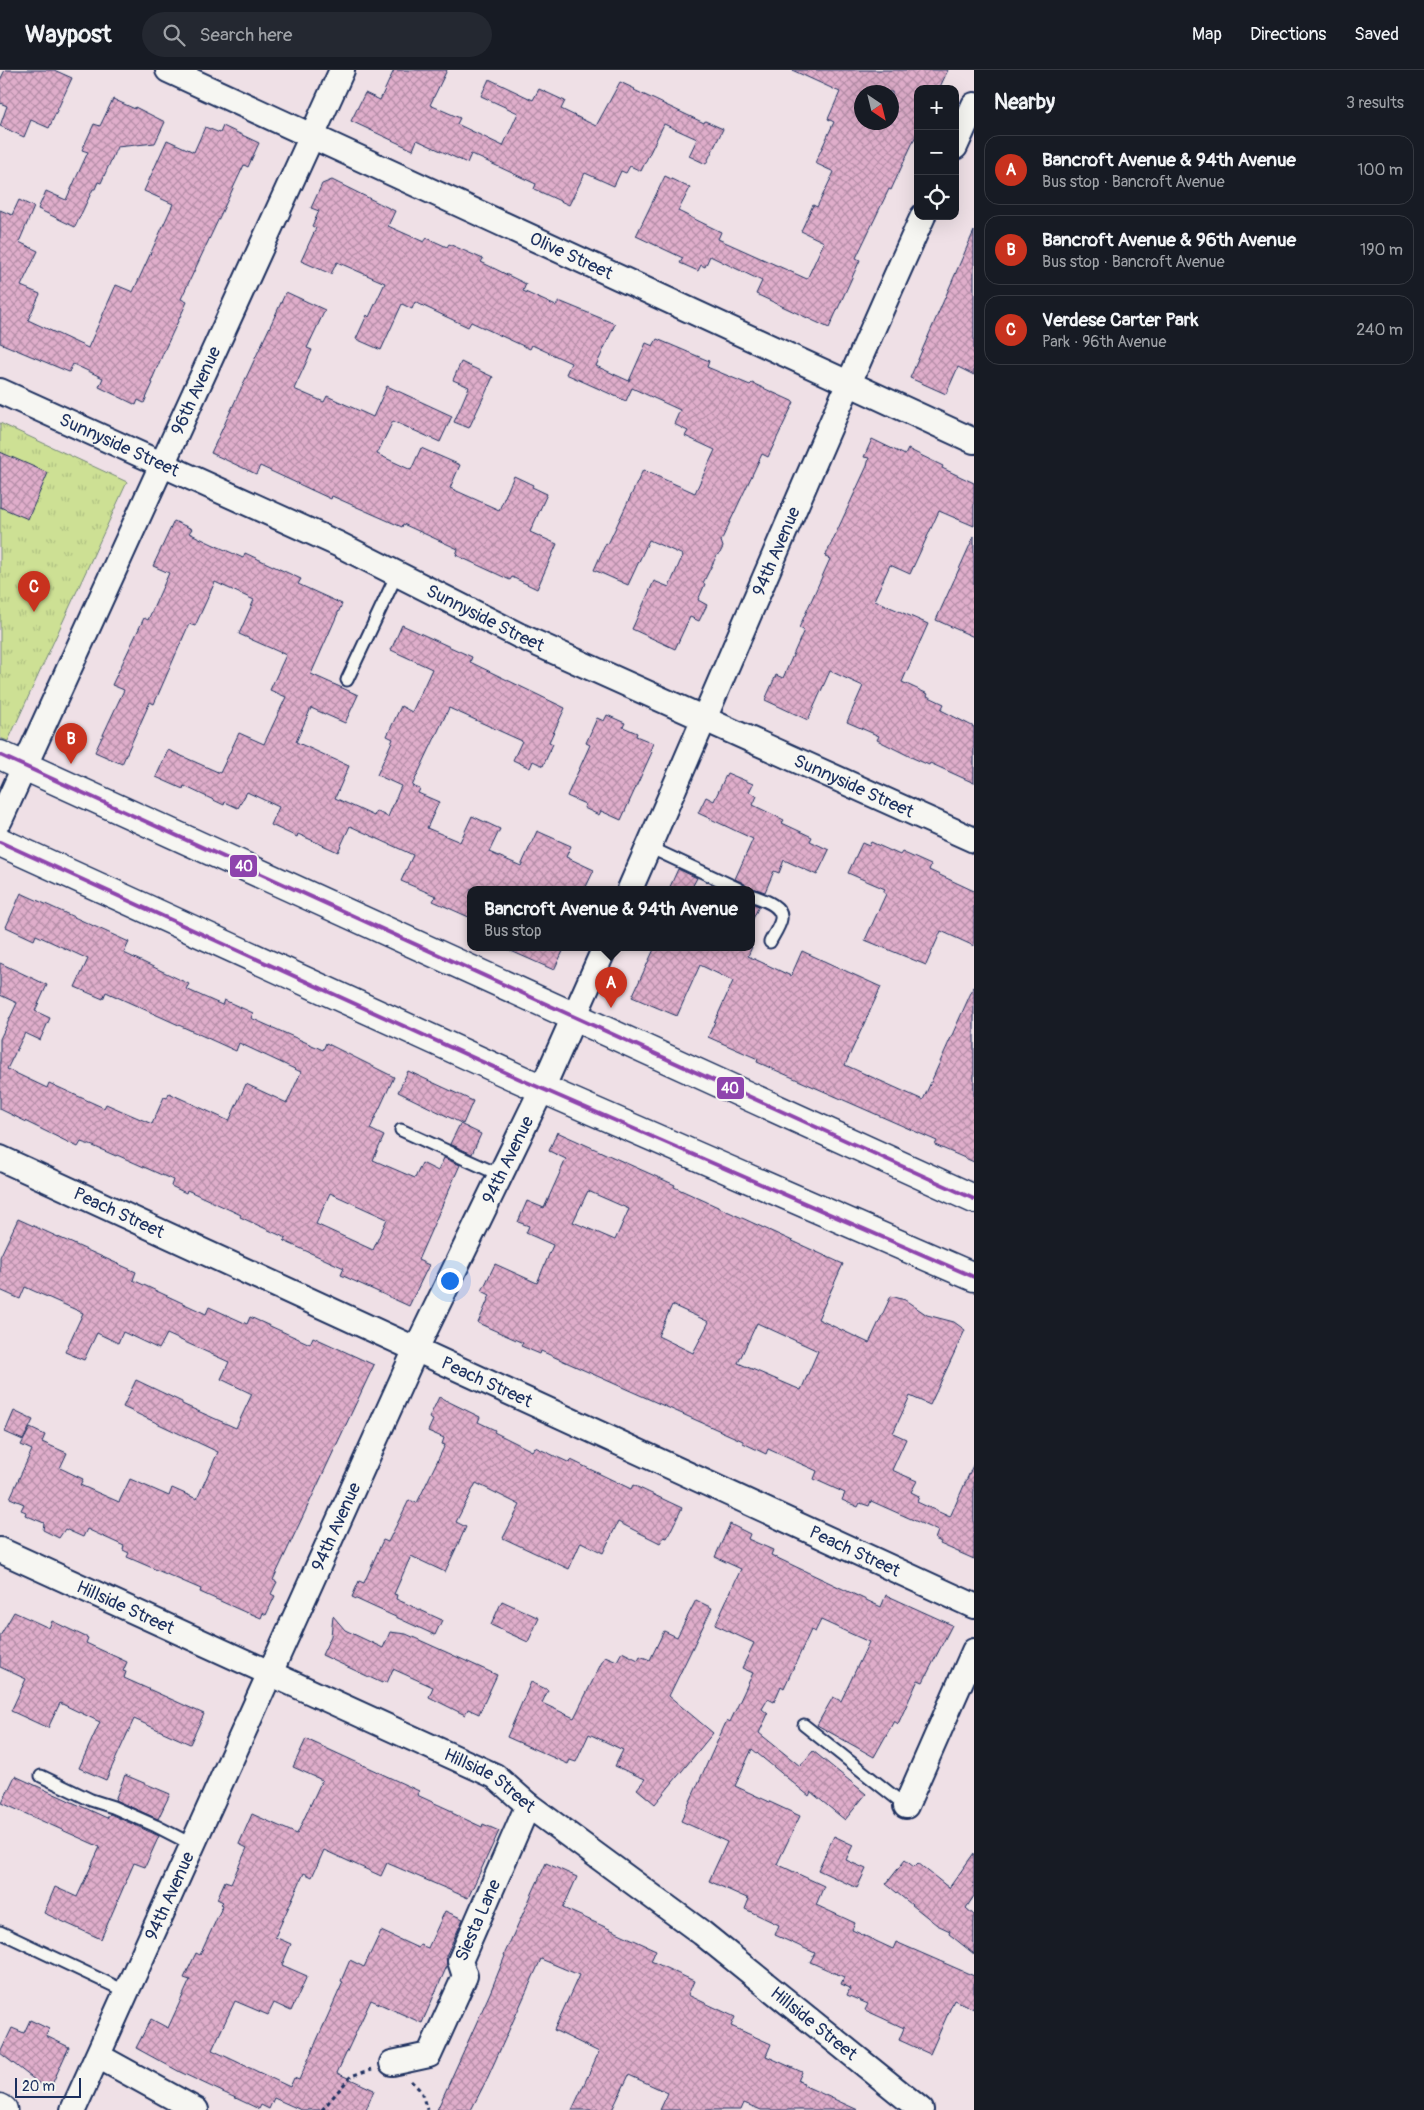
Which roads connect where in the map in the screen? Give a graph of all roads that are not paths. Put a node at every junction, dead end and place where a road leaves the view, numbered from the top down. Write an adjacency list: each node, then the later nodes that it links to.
1 (168, 70): 4 (street, Olive Street)
2 (342, 70): 4 (street, 96th Avenue)
3 (974, 105): 5 (street)
4 (312, 136): 7 (street, Olive Street); 10 (street, 96th Avenue)
5 (959, 137)
6 (922, 220): 7 (street, 94th Avenue)
7 (847, 384): 9 (street, Olive Street); 13 (street, 94th Avenue)
8 (0, 391): 10 (street, Sunnyside Street)
9 (974, 441)
10 (162, 465): 11 (street, Sunnyside Street); 15 (street, 96th Avenue)
11 (397, 574): 12 (lane); 13 (street, Sunnyside Street)
12 (348, 680)
13 (705, 720): 17 (street, Sunnyside Street); 19 (street, 94th Avenue)
14 (0, 755): 15 (main road)
15 (25, 766): 16 (street, 96th Avenue); 25 (main road)
16 (0, 820)
17 (974, 840)
18 (0, 842): 26 (main road)
19 (649, 847): 20 (street, 94th Avenue); 21 (lane)
20 (631, 886)
21 (733, 886)
22 (755, 897): 23 (lane)
23 (770, 942)
24 (603, 951): 25 (street, 94th Avenue)
25 (574, 1016): 26 (street, 94th Avenue); 30 (main road)
26 (542, 1089): 29 (street, 94th Avenue); 31 (main road)
27 (402, 1130): 29 (lane)
28 (0, 1158): 32 (street, Peach Street)
29 (500, 1175): 32 (street, 94th Avenue)
30 (974, 1198)
31 (974, 1276)
32 (416, 1349): 34 (street, Peach Street); 36 (street, 94th Avenue)
33 (0, 1550): 36 (street, Hillside Street)
34 (974, 1606)
35 (974, 1651): 40 (street)
36 (271, 1673): 39 (street, Hillside Street); 41 (street, 94th Avenue)
37 (804, 1725): 40 (lane)
38 (41, 1776): 41 (lane)
39 (528, 1805): 45 (street, Siesta Lane); 48 (street, Hillside Street)
40 (906, 1806)
41 (193, 1845): 43 (street, 94th Avenue)
42 (0, 1932): 43 (lane)
43 (127, 1992): 44 (street, 94th Avenue)
44 (98, 2056): 46 (street, 94th Avenue); 47 (street)
45 (392, 2063)
46 (73, 2110)
47 (196, 2110)
48 (921, 2110)

